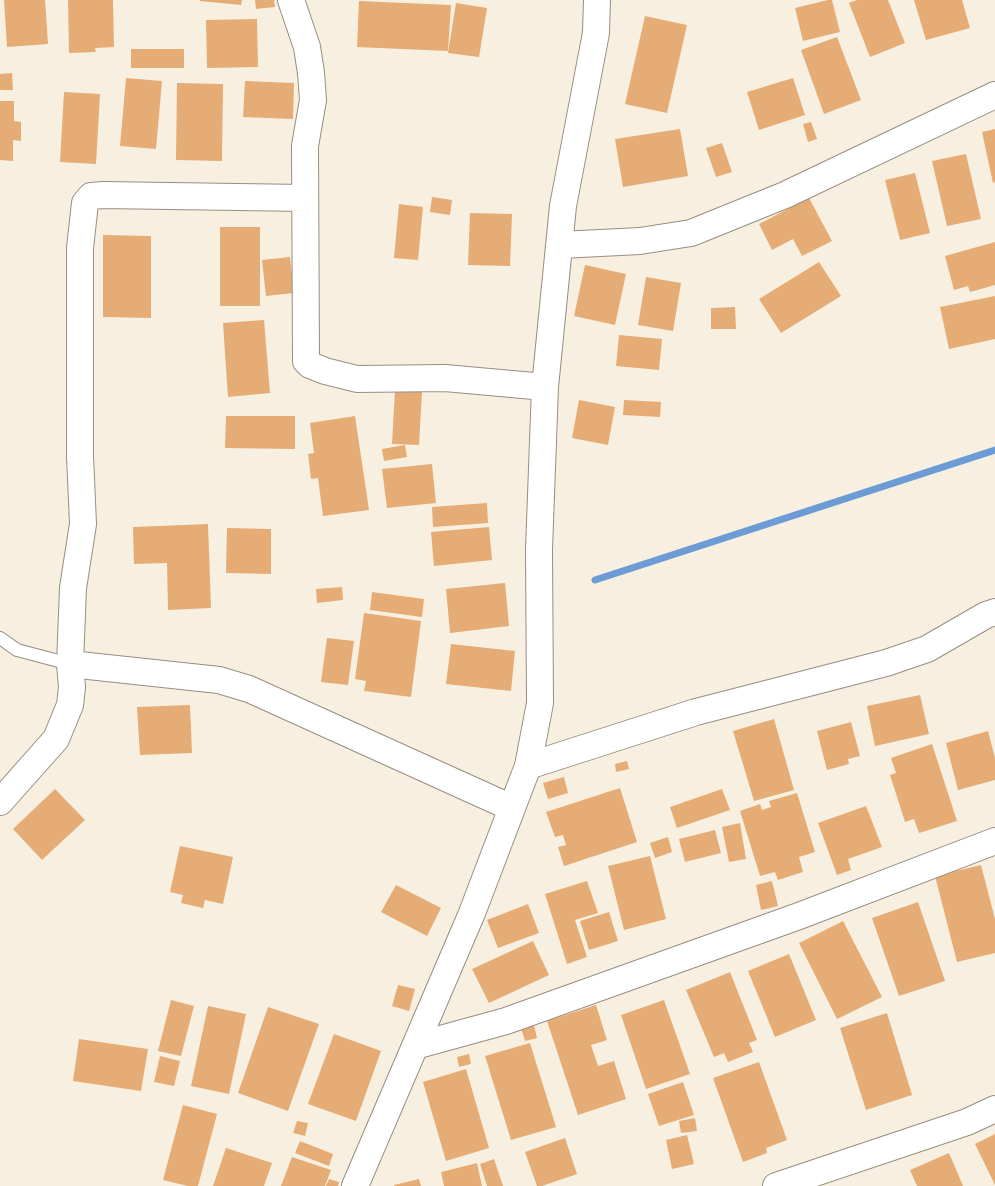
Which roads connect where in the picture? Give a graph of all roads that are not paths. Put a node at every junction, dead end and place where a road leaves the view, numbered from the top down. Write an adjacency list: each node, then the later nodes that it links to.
1 (291, 0): 4 (street)
2 (597, 0): 5 (street)
3 (995, 95): 5 (street)
4 (305, 198): 6 (street); 11 (street)
5 (560, 245): 6 (street)
6 (545, 387): 12 (street)
7 (995, 612): 12 (street)
8 (0, 638): 10 (lane)
9 (0, 647): 10 (lane)
10 (17, 650): 11 (lane)
11 (70, 664): 13 (street); 14 (street)
12 (528, 766): 14 (street)
13 (0, 802)
14 (512, 808): 16 (street)
15 (995, 841): 16 (street)
16 (415, 1046): 19 (street)
17 (995, 1108): 18 (street)
18 (783, 1185)
19 (355, 1186)

